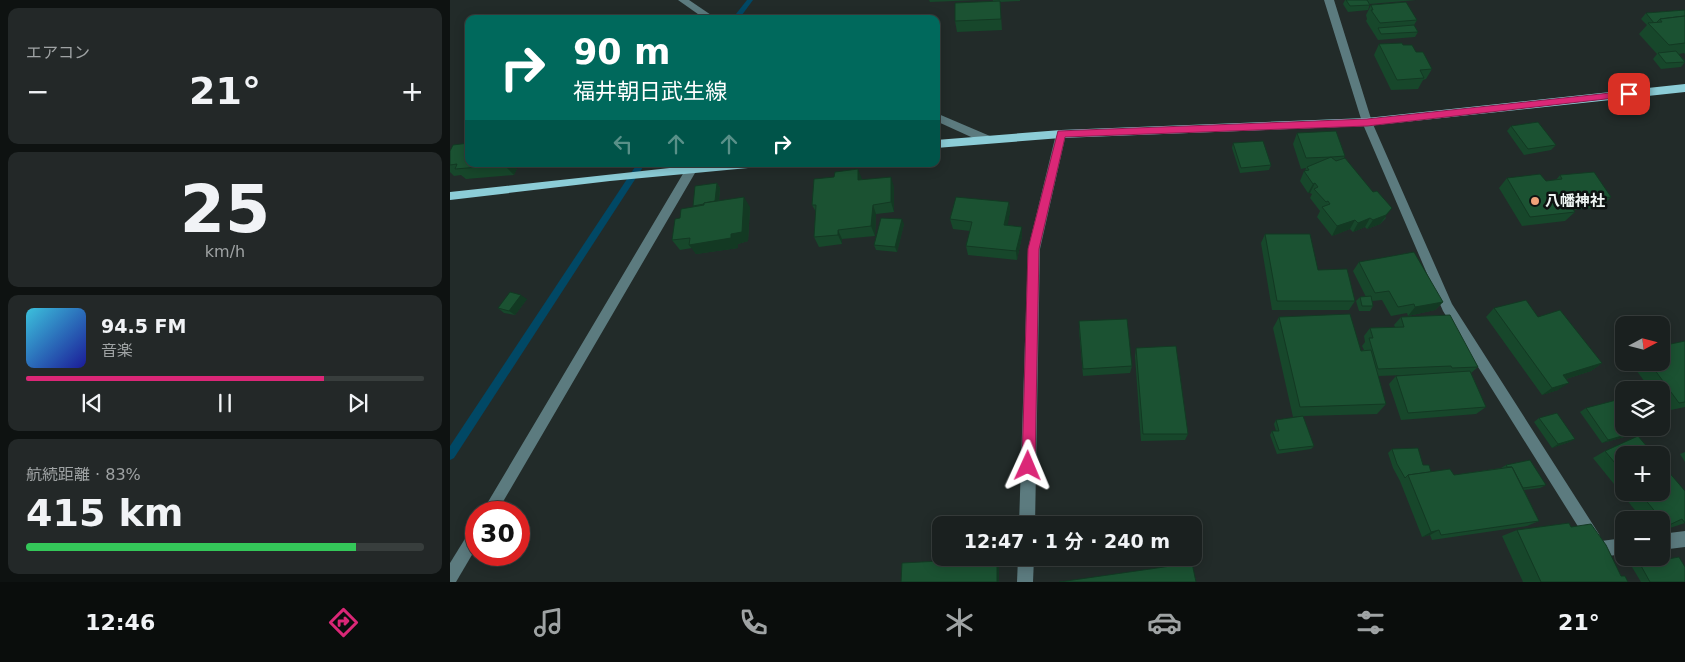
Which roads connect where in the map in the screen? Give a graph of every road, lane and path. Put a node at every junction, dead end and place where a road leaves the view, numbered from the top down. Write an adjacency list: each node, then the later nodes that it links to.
1 (683, 0): 3 (street)
2 (1328, 0): 6 (street)
3 (706, 15)
4 (1685, 88): 6 (main road)
5 (940, 119): 8 (street)
6 (1367, 122): 7 (main road); 18 (street)
7 (1061, 134): 8 (main road); 14 (street)
8 (986, 139): 9 (main road)
9 (940, 144)
10 (720, 167): 11 (main road)
11 (691, 170): 12 (main road); 13 (street)
12 (450, 196)
13 (495, 501)
14 (1027, 516)
15 (1685, 539): 16 (street)
16 (1670, 541)
17 (1615, 547): 18 (street)
18 (1600, 549): 21 (street)
19 (465, 553): 22 (street)
20 (1026, 566): 23 (street)
21 (1610, 566)
22 (450, 578)
23 (1025, 582)

